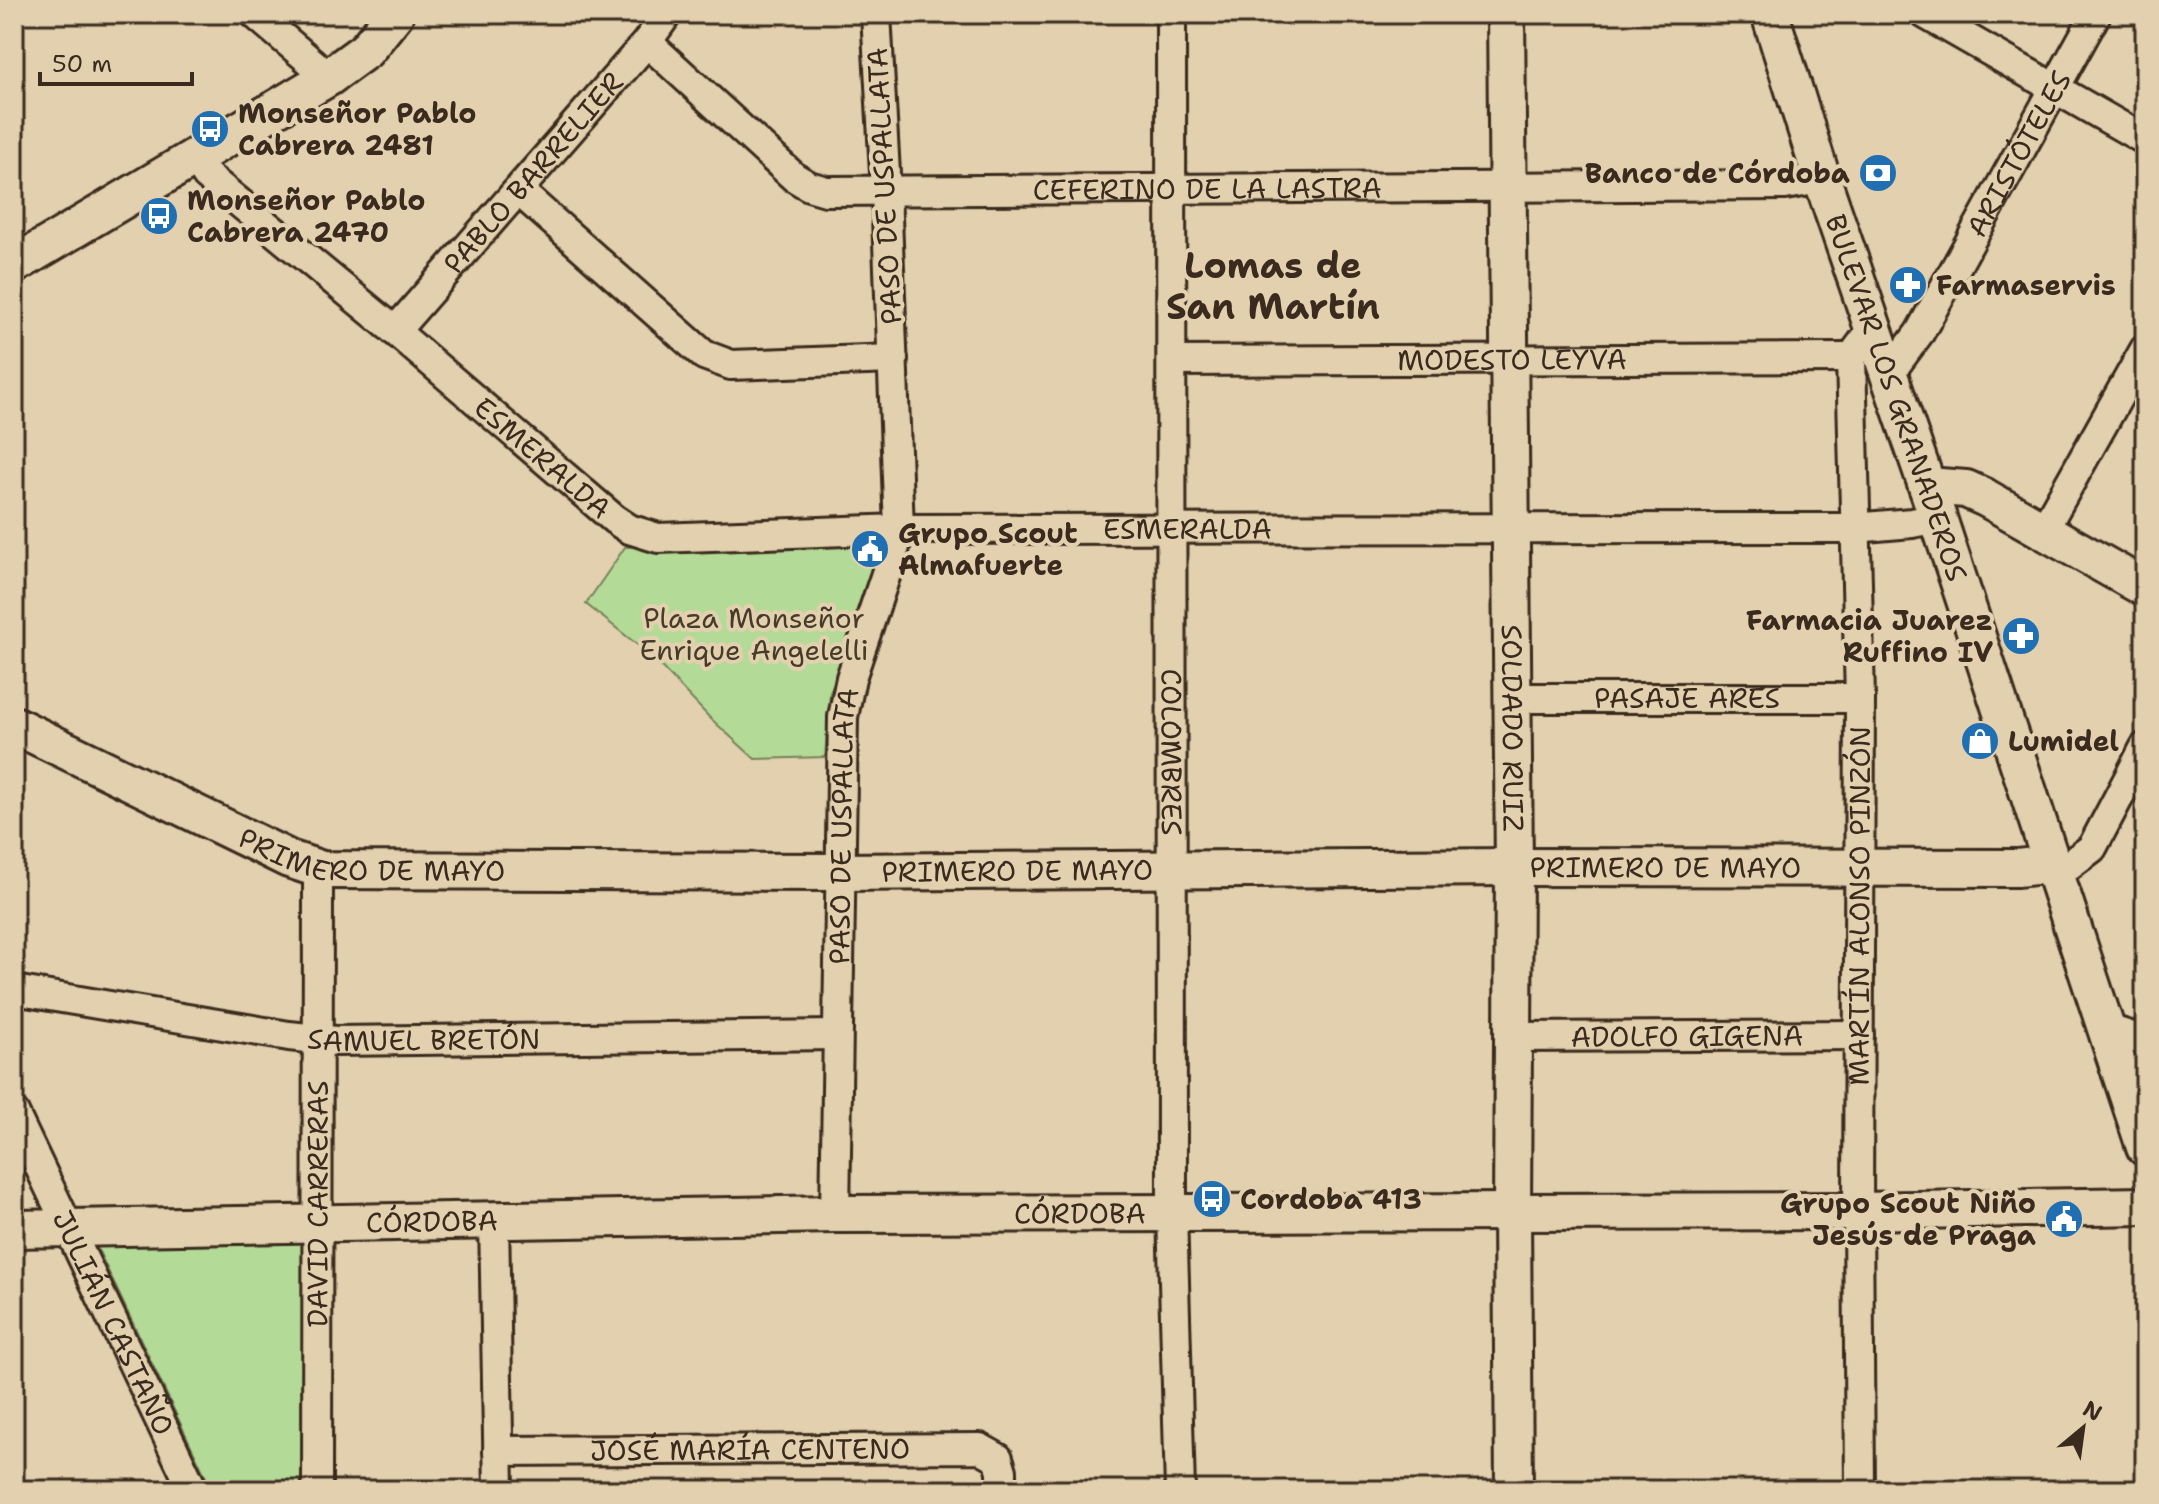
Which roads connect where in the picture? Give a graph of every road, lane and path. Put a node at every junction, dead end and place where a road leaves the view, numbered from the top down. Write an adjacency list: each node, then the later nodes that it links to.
1 (255, 14): 11 (street)
2 (395, 14): 11 (main road)
3 (667, 14): 10 (street, PABLO BARRELIER)
4 (876, 14): 18 (street, PASO DE USPALLATA)
5 (1171, 14): 19 (street, COLOMBRES)
6 (1506, 14): 16 (main road, SOLDADO RUIZ)
7 (1770, 14): 15 (main road, BULEVAR LOS GRANADEROS)
8 (1925, 14): 12 (street)
9 (2096, 14): 12 (street, ARISTÓTELES)
10 (647, 42): 17 (street, PABLO BARRELIER); 18 (street, CEFERINO DE LA LASTRA)
11 (329, 77): 14 (main road)
12 (2054, 89): 13 (street); 28 (street, ARISTÓTELES)
13 (2145, 140)
14 (194, 156): 20 (main road); 22 (street, ESMERALDA)
15 (1822, 179): 16 (street, CEFERINO DE LA LASTRA); 21 (main road, BULEVAR LOS GRANADEROS)
16 (1506, 189): 19 (street, CEFERINO DE LA LASTRA); 27 (main road, SOLDADO RUIZ)
17 (519, 191): 22 (street, PABLO BARRELIER); 25 (street)
18 (886, 191): 19 (street, CEFERINO DE LA LASTRA); 25 (street, PASO DE USPALLATA)
19 (1171, 191): 26 (street, COLOMBRES)
20 (14, 265)
21 (1873, 328): 24 (street); 28 (main road, BULEVAR LOS GRANADEROS)
22 (395, 331): 32 (street, ESMERALDA)
23 (2145, 349): 33 (street)
24 (1851, 358): 27 (street, MODESTO LEYVA); 31 (street, MARTÍN ALONSO PINZÓN)
25 (893, 359): 32 (street, PASO DE USPALLATA)
26 (1172, 361): 27 (street, MODESTO LEYVA); 34 (street, COLOMBRES)
27 (1509, 361): 30 (main road, SOLDADO RUIZ)
28 (1889, 374): 29 (main road, BULEVAR LOS GRANADEROS)
29 (1933, 502): 31 (street, ESMERALDA); 33 (main road); 42 (main road, BULEVAR LOS GRANADEROS)
30 (1512, 528): 31 (street, ESMERALDA); 34 (street, ESMERALDA); 36 (main road, SOLDADO RUIZ)
31 (1854, 528): 37 (street, MARTÍN ALONSO PINZÓN)
32 (899, 529): 34 (street, ESMERALDA); 45 (street, PASO DE USPALLATA)
33 (2044, 529): 35 (main road)
34 (1173, 530): 44 (street, COLOMBRES)
35 (2145, 588)
36 (1513, 698): 37 (street, PASAJE ARES); 40 (main road, SOLDADO RUIZ)
37 (1860, 698): 41 (street, MARTÍN ALONSO PINZÓN)
38 (15, 727): 43 (main road, PRIMERO DE MAYO)
39 (2145, 747): 42 (street)
40 (1514, 867): 41 (main road, PRIMERO DE MAYO); 44 (main road, PRIMERO DE MAYO); 50 (main road, SOLDADO RUIZ)
41 (1859, 867): 42 (main road, PRIMERO DE MAYO); 49 (street, MARTÍN ALONSO PINZÓN)
42 (2055, 869): 47 (main road, BULEVAR LOS GRANADEROS)
43 (322, 870): 45 (main road, PRIMERO DE MAYO); 51 (street, DAVID CARRERAS)
44 (1172, 870): 45 (main road, PRIMERO DE MAYO); 57 (street, COLOMBRES)
45 (839, 872): 48 (street, PASO DE USPALLATA)
46 (14, 990): 51 (street, SAMUEL BRETÓN)
47 (2108, 1029): 52 (street); 54 (main road, BULEVAR LOS GRANADEROS)
48 (836, 1035): 51 (street, SAMUEL BRETÓN); 59 (street, PASO DE USPALLATA)
49 (1859, 1035): 50 (street, ADOLFO GIGENA); 56 (street, MARTÍN ALONSO PINZÓN)
50 (1515, 1037): 58 (main road, SOLDADO RUIZ)
51 (317, 1039): 61 (street, DAVID CARRERAS)
52 (2145, 1041)
53 (14, 1113): 62 (street, JULIÁN CASTAÑO)
54 (2145, 1147)
55 (2145, 1206): 56 (main road, CÓRDOBA)
56 (1858, 1211): 58 (main road, CÓRDOBA); 71 (street, MARTÍN ALONSO PINZÓN)
57 (1172, 1213): 58 (main road, CÓRDOBA); 59 (main road, CÓRDOBA); 69 (street, COLOMBRES)
58 (1512, 1213): 70 (main road, SOLDADO RUIZ)
59 (835, 1214): 60 (main road, CÓRDOBA)
60 (494, 1220): 61 (main road, CÓRDOBA); 64 (street)
61 (318, 1222): 62 (main road, CÓRDOBA); 66 (street, DAVID CARRERAS)
62 (67, 1227): 63 (main road, CÓRDOBA); 65 (street, JULIÁN CASTAÑO)
63 (14, 1229)
64 (498, 1451): 67 (street); 68 (street, JOSÉ MARÍA CENTENO)
65 (193, 1490)
66 (317, 1490)
67 (499, 1490)
68 (1002, 1490)
69 (1180, 1490)
70 (1514, 1490)
71 (1860, 1490)

